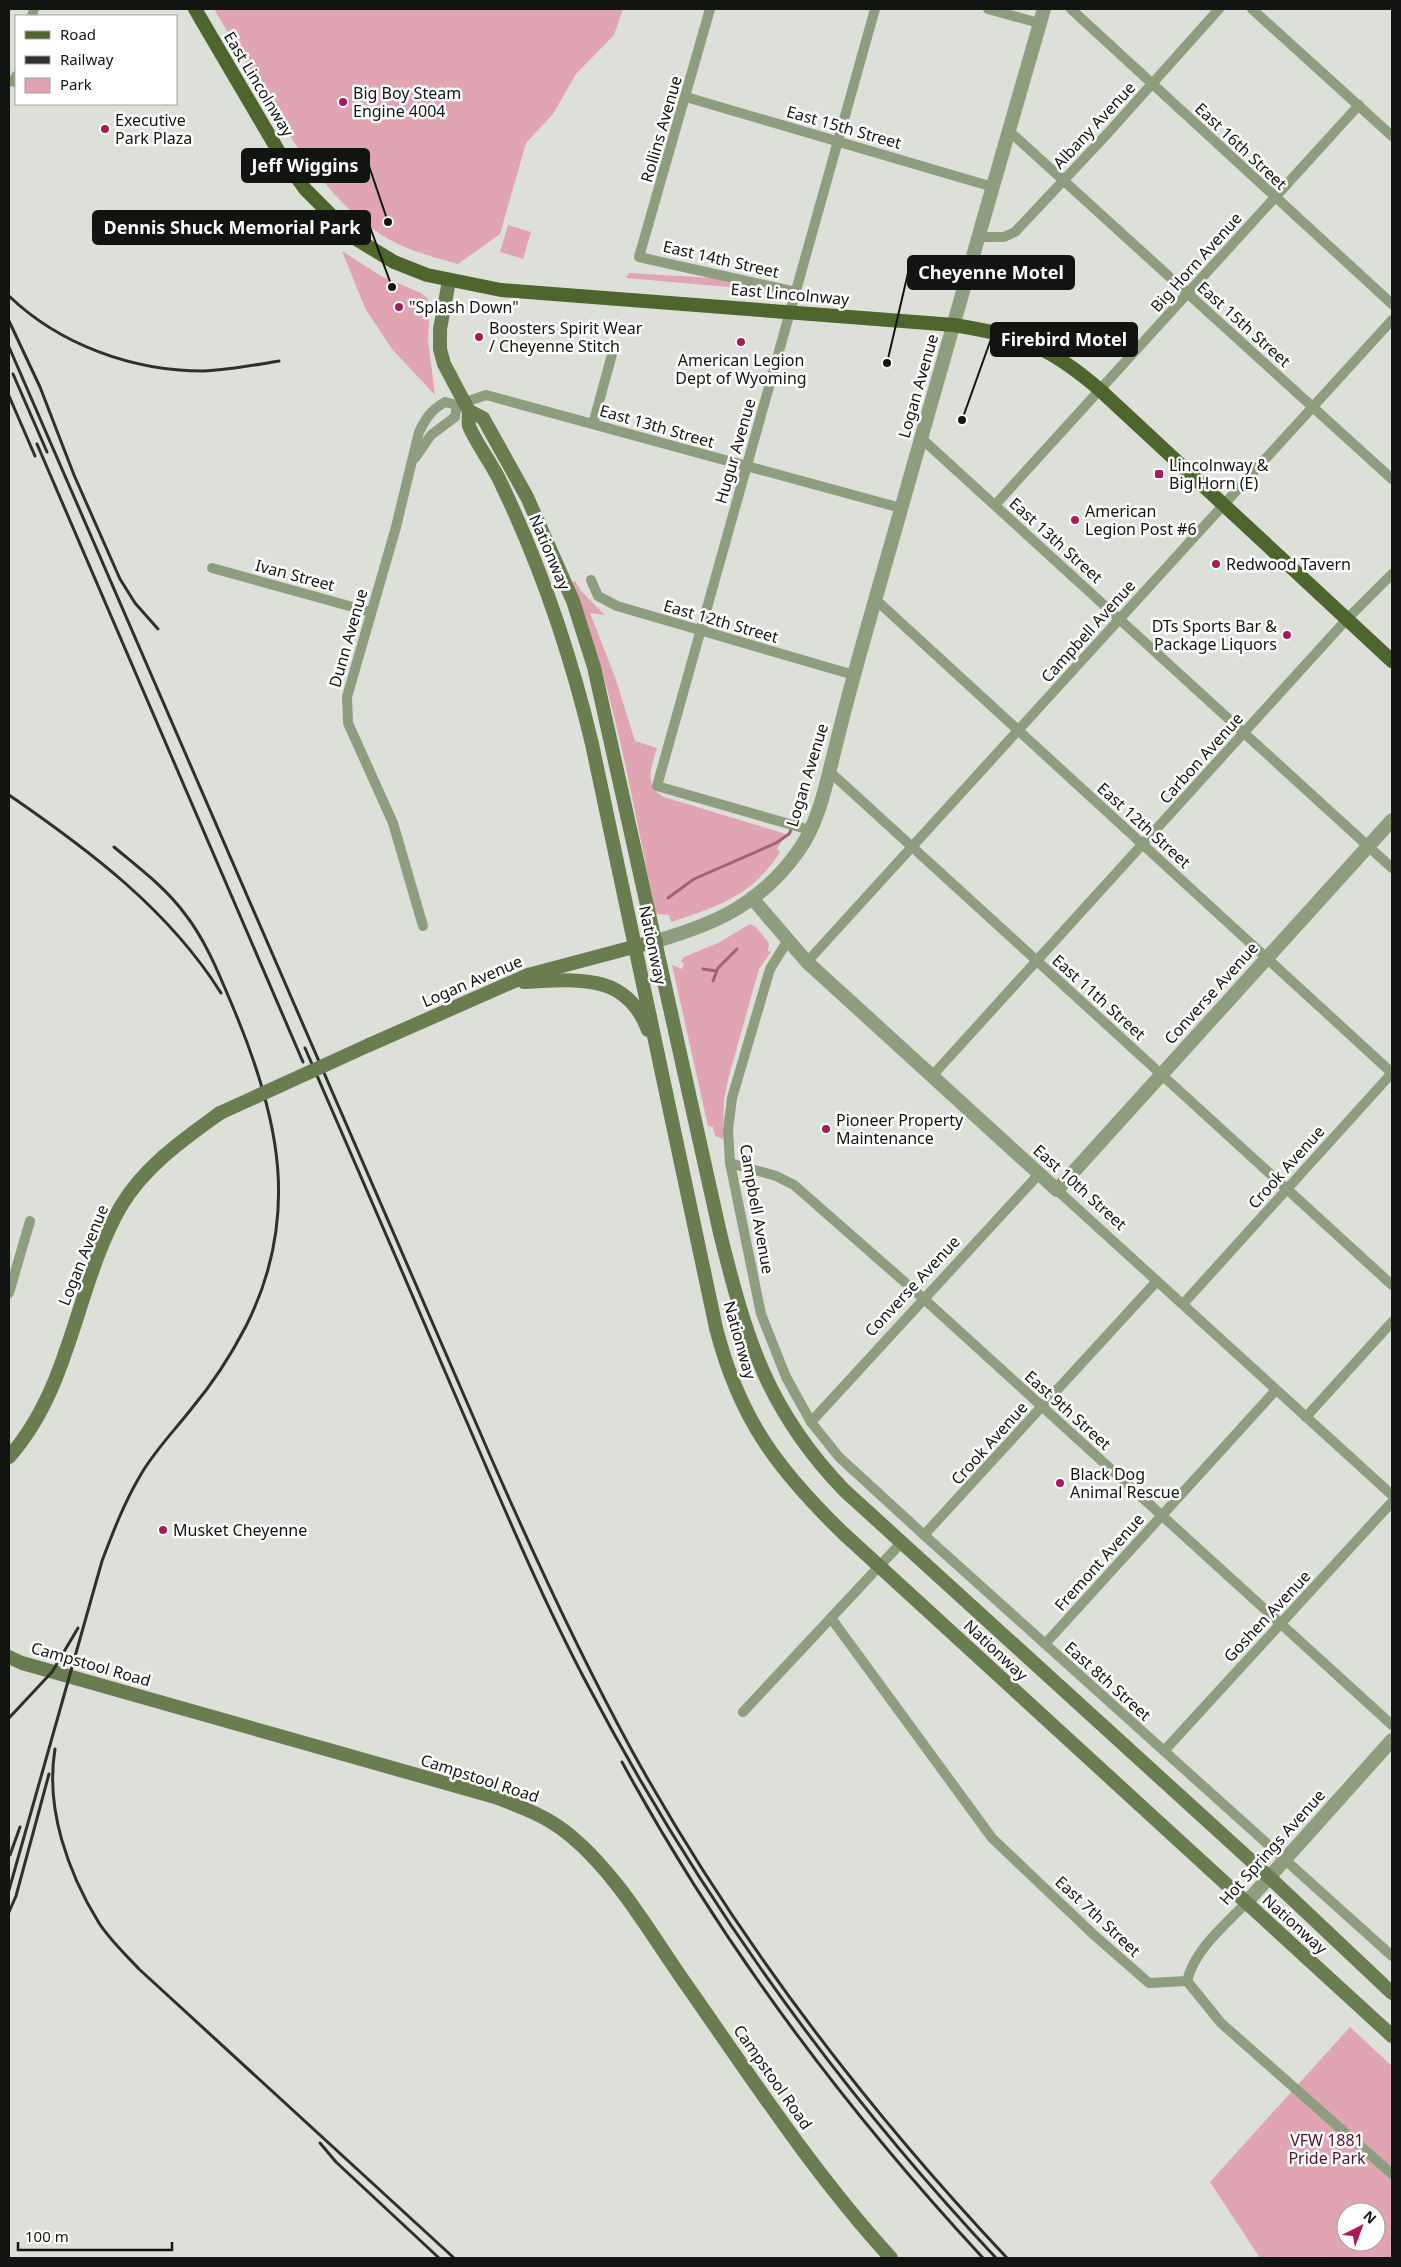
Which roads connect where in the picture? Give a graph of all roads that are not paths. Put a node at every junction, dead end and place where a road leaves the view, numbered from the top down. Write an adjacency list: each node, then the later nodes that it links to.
1 (195, 9): 21 (main road, East Lincolnway)
2 (710, 9): 11 (street, Rollins Avenue)
3 (875, 9): 15 (street, Hugur Avenue)
4 (988, 9): 9 (street)
5 (1044, 9): 9 (street, Logan Avenue)
6 (1071, 9): 10 (street, East 16th Street)
7 (1219, 9): 10 (street, Albany Avenue)
8 (1252, 9): 12 (street)
9 (1040, 23): 13 (street, Logan Avenue)
10 (1152, 84): 16 (street, Albany Avenue); 18 (street, East 16th Street)
11 (686, 97): 15 (street, East 15th Street); 20 (street, Rollins Avenue)
12 (1359, 105): 14 (street); 18 (street, Big Horn Avenue)
13 (1009, 131): 16 (street, East 15th Street); 17 (street, Logan Avenue)
14 (1392, 136)
15 (839, 141): 17 (street, East 15th Street); 22 (street, Hugur Avenue)
16 (1062, 181): 19 (street, Albany Avenue); 23 (street, East 15th Street)
17 (993, 186): 19 (street, Logan Avenue)
18 (1275, 198): 23 (street, Big Horn Avenue); 24 (street, East 16th Street)
19 (979, 236): 27 (street, Logan Avenue)
20 (639, 257): 22 (street, East 14th Street)
21 (449, 281): 25 (main road, East Lincolnway); 30 (main road, Nationway)
22 (796, 292): 25 (street, Hugur Avenue)
23 (1188, 293): 29 (street, Big Horn Avenue); 31 (street, East 15th Street)
24 (1392, 304)
25 (790, 312): 27 (main road, East Lincolnway); 35 (street, Hugur Avenue)
26 (1392, 320): 31 (street, Campbell Avenue)
27 (954, 325): 29 (main road, East Lincolnway); 33 (street, Logan Avenue)
28 (614, 347): 32 (street)
29 (1100, 390): 37 (main road, East Lincolnway); 38 (street, Big Horn Avenue)
30 (463, 406): 32 (street, East 13th Street); 34 (street); 34 (street, Dunn Avenue); 62 (main road, Nationway); 63 (main road, Nationway)
31 (1313, 406): 36 (street, East 15th Street); 37 (street, Campbell Avenue)
32 (593, 424): 35 (street, East 13th Street)
33 (922, 438): 38 (street, East 13th Street); 39 (street, Logan Avenue)
34 (413, 462): 44 (street, Dunn Avenue)
35 (747, 467): 39 (street, East 13th Street); 47 (street, Hugur Avenue)
36 (1392, 480)
37 (1223, 504): 45 (street, Campbell Avenue); 46 (main road, East Lincolnway)
38 (995, 505): 45 (street, East 13th Street)
39 (901, 508): 43 (street, Logan Avenue)
40 (212, 568): 44 (street, Ivan Street)
41 (1392, 574): 46 (street, Carbon Avenue)
42 (591, 580): 47 (street, East 12th Street)
43 (875, 599): 49 (street, Logan Avenue); 50 (street, East 12th Street)
44 (371, 612): 60 (street, Dunn Avenue)
45 (1119, 618): 50 (street, Campbell Avenue); 51 (street, East 13th Street)
46 (1347, 619): 48 (main road, East Lincolnway); 51 (street, Carbon Avenue)
47 (701, 632): 49 (street, East 12th Street); 54 (street, Hugur Avenue)
48 (1392, 660)
49 (854, 675): 52 (street, Logan Avenue)
50 (1018, 730): 55 (street, East 12th Street); 57 (street, Campbell Avenue)
51 (1244, 732): 55 (street, Carbon Avenue); 56 (street, East 13th Street)
52 (829, 771): 54 (street, Logan Avenue); 57 (street, East 11th Street)
53 (1392, 820): 56 (street, Converse Avenue)
54 (810, 830): 59 (street, Logan Avenue)
55 (1143, 844): 64 (street, East 12th Street); 65 (street, Carbon Avenue)
56 (1368, 846): 58 (street, East 13th Street); 64 (street, Converse Avenue)
57 (912, 847): 65 (street, East 11th Street); 66 (street, Campbell Avenue)
58 (1392, 868)
59 (752, 898): 61 (street, East 10th Street); 62 (street, Logan Avenue)
60 (423, 926)
61 (788, 940): 66 (street, East 10th Street); 72 (street, Campbell Avenue)
62 (656, 941): 63 (main road, Logan Avenue); 92 (main road, Nationway)
63 (636, 946): 67 (main road, Logan Avenue); 68 (main road, Nationway)
64 (1266, 958): 69 (street, East 12th Street); 70 (street, Converse Avenue)
65 (1037, 961): 70 (street, East 11th Street); 71 (street, Carbon Avenue)
66 (807, 962): 71 (street, East 10th Street)
67 (511, 982): 68 (main road); 87 (main road, Logan Avenue, bridge)
68 (661, 1064): 93 (main road, Nationway)
69 (1392, 1073): 74 (street, Crook Avenue)
70 (1161, 1074): 74 (street, East 11th Street); 75 (street, Converse Avenue)
71 (932, 1076): 73 (street, East 10th Street)
72 (730, 1163): 80 (street, East 9th Street); 86 (street, Campbell Avenue)
73 (1039, 1174): 75 (street, East 10th Street); 80 (street, Converse Avenue)
74 (1287, 1189): 78 (street, East 11th Street); 81 (street, Crook Avenue)
75 (1057, 1190): 77 (street, East 10th Street)
76 (30, 1221): 79 (street)
77 (1157, 1281): 81 (street, East 10th Street); 84 (street, Crook Avenue)
78 (1392, 1285)
79 (9, 1293)
80 (924, 1299): 84 (street, East 9th Street); 86 (street, Converse Avenue)
81 (1183, 1304): 83 (street, East 10th Street)
82 (1392, 1322): 85 (street)
83 (1276, 1390): 85 (street, East 10th Street); 90 (street, Fremont Avenue)
84 (1043, 1406): 90 (street, East 9th Street); 91 (street, Crook Avenue)
85 (1306, 1417): 88 (street, East 10th Street)
86 (811, 1422): 91 (street, East 8th Street)
87 (9, 1457)
88 (1392, 1495)
89 (1392, 1502): 95 (street, Goshen Avenue)
90 (1162, 1515): 95 (street, East 9th Street); 96 (street, Fremont Avenue)
91 (924, 1535): 96 (street, East 8th Street)
92 (901, 1543): 93 (street); 103 (main road, Nationway)
93 (880, 1567): 94 (street); 104 (main road, Nationway)
94 (831, 1618): 98 (street); 106 (street, East 7th Street)
95 (1281, 1623): 99 (street, East 9th Street); 101 (street, Goshen Avenue)
96 (1045, 1644): 101 (street, East 8th Street)
97 (9, 1657): 110 (main road, Campstool Road)
98 (743, 1712)
99 (1392, 1725)
100 (1392, 1740): 102 (street, Hot Springs Avenue)
101 (1164, 1751): 102 (street, East 8th Street)
102 (1284, 1859): 103 (street, Hot Springs Avenue); 105 (street, East 8th Street)
103 (1268, 1876): 104 (street, Hot Springs Avenue); 107 (main road, Nationway)
104 (1246, 1903): 106 (street, Hot Springs Avenue); 108 (main road, Nationway)
105 (1392, 1956)
106 (1188, 1981): 109 (street)
107 (1392, 1993)
108 (1392, 2036)
109 (1392, 2174)
110 (891, 2258)

